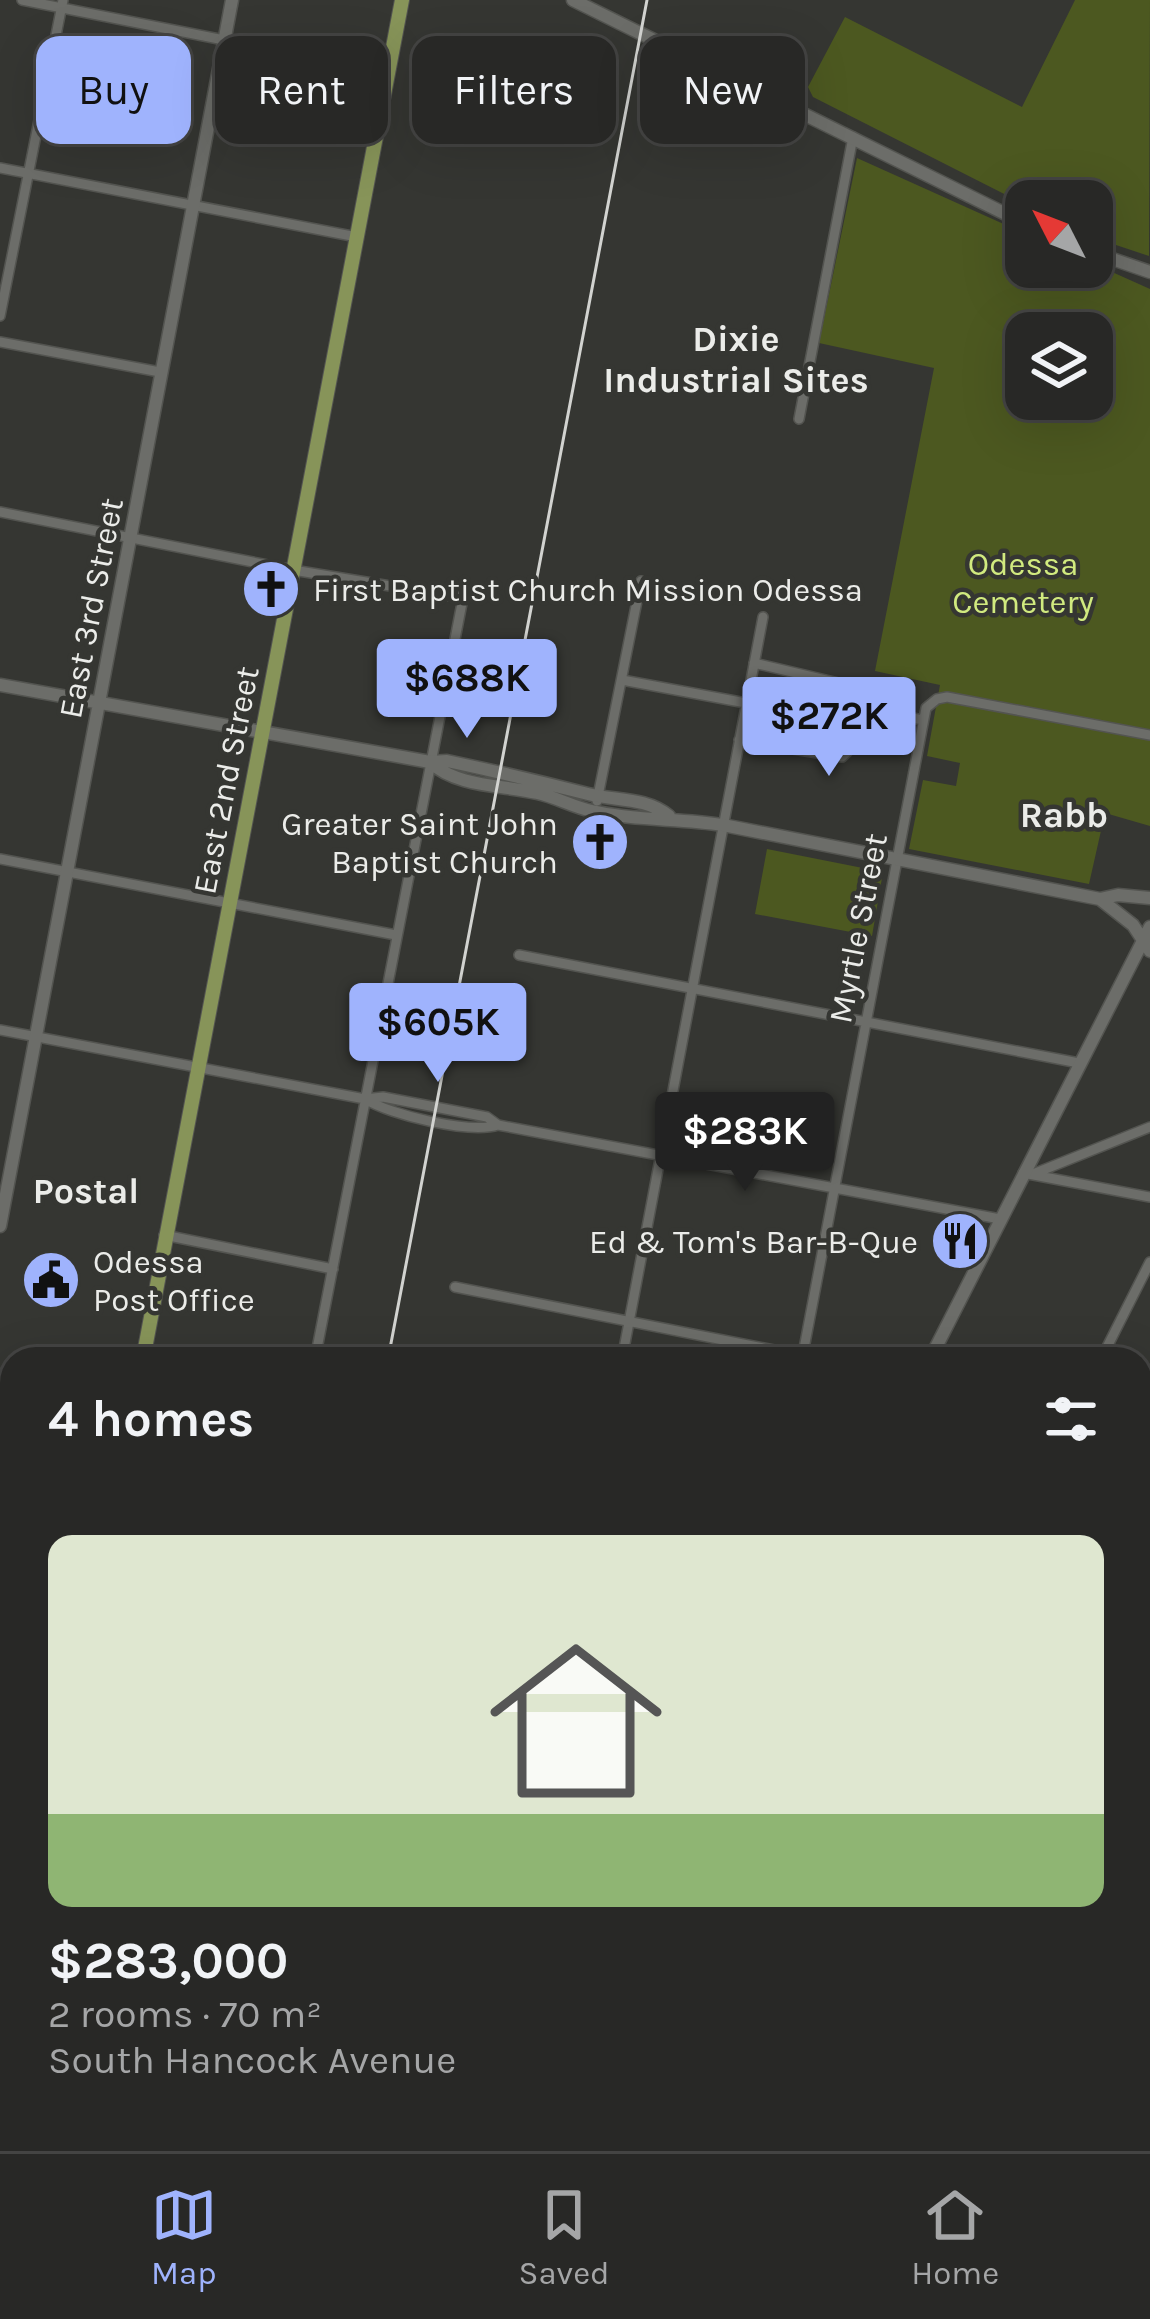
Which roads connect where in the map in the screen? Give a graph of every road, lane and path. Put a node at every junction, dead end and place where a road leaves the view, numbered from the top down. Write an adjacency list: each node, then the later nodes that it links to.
1 (22, 0): 5 (street)
2 (232, 0): 6 (street, East 3rd Street)
3 (402, 0): 14 (main road, East 2nd Street)
4 (574, 0): 9 (street)
5 (63, 4): 7 (street); 11 (street)
6 (225, 36)
7 (215, 38)
8 (215, 84): 12 (street, East 3rd Street)
9 (854, 137): 13 (street); 20 (street)
10 (0, 168): 11 (street)
11 (30, 174): 12 (street); 17 (street)
12 (190, 205): 14 (street); 19 (street, East 3rd Street)
13 (1005, 213)
14 (357, 237): 23 (main road, East 2nd Street)
15 (1113, 259): 16 (street)
16 (1150, 272)
17 (0, 316)
18 (0, 342): 19 (street)
19 (160, 373): 22 (street, East 3rd Street)
20 (800, 419)
21 (0, 512): 22 (street)
22 (131, 538): 23 (street); 30 (street, East 3rd Street)
23 (293, 570): 33 (main road, East 2nd Street); 36 (street)
24 (641, 581): 27 (street)
25 (763, 617): 26 (street)
26 (754, 663): 29 (street); 31 (street)
27 (622, 680): 29 (street); 38 (street)
28 (0, 686): 30 (street)
29 (746, 703): 35 (street)
30 (99, 704): 33 (street); 44 (street, East 3rd Street)
31 (864, 709): 32 (street); 35 (street)
32 (923, 720): 34 (street); 42 (street, Myrtle Street)
33 (263, 732): 36 (street); 47 (main road, East 2nd Street)
34 (1150, 735)
35 (739, 740): 41 (street)
36 (430, 762): 37 (street); 48 (street)
37 (499, 779): 38 (street); 39 (street)
38 (598, 796): 39 (street); 40 (street)
39 (595, 812): 40 (street)
40 (669, 816): 41 (street)
41 (723, 825): 42 (street); 51 (street)
42 (898, 858): 46 (street); 52 (street, Myrtle Street)
43 (0, 859): 44 (street)
44 (68, 872): 47 (street); 54 (street, East 3rd Street)
45 (1150, 898): 46 (street)
46 (1100, 899): 49 (street)
47 (230, 902): 48 (street); 56 (main road, East 2nd Street)
48 (397, 935): 57 (street)
49 (1148, 939): 55 (street)
50 (519, 955): 51 (street)
51 (692, 989): 52 (street); 59 (street)
52 (866, 1022): 55 (street); 61 (street, Myrtle Street)
53 (0, 1030): 54 (street)
54 (36, 1037): 56 (street); 63 (street, East 3rd Street)
55 (1078, 1063): 60 (street)
56 (198, 1067): 57 (street); 66 (main road, East 2nd Street)
57 (365, 1099): 59 (street); 68 (street)
58 (1150, 1127): 60 (street)
59 (661, 1155): 61 (street); 70 (street)
60 (1028, 1173): 62 (street); 64 (street)
61 (835, 1188): 64 (street); 75 (street, Myrtle Street)
62 (1150, 1197)
63 (2, 1204): 65 (street, East 3rd Street)
64 (1000, 1220): 76 (street)
65 (0, 1226)
66 (164, 1235): 68 (street); 71 (main road, East 2nd Street)
67 (1150, 1262): 77 (street)
68 (333, 1269): 72 (street)
69 (455, 1287): 70 (street)
70 (629, 1322): 73 (street); 74 (street)
71 (145, 1347)
72 (317, 1347)
73 (624, 1347)
74 (753, 1347)
75 (804, 1347)
76 (936, 1347)
77 (1106, 1347)

